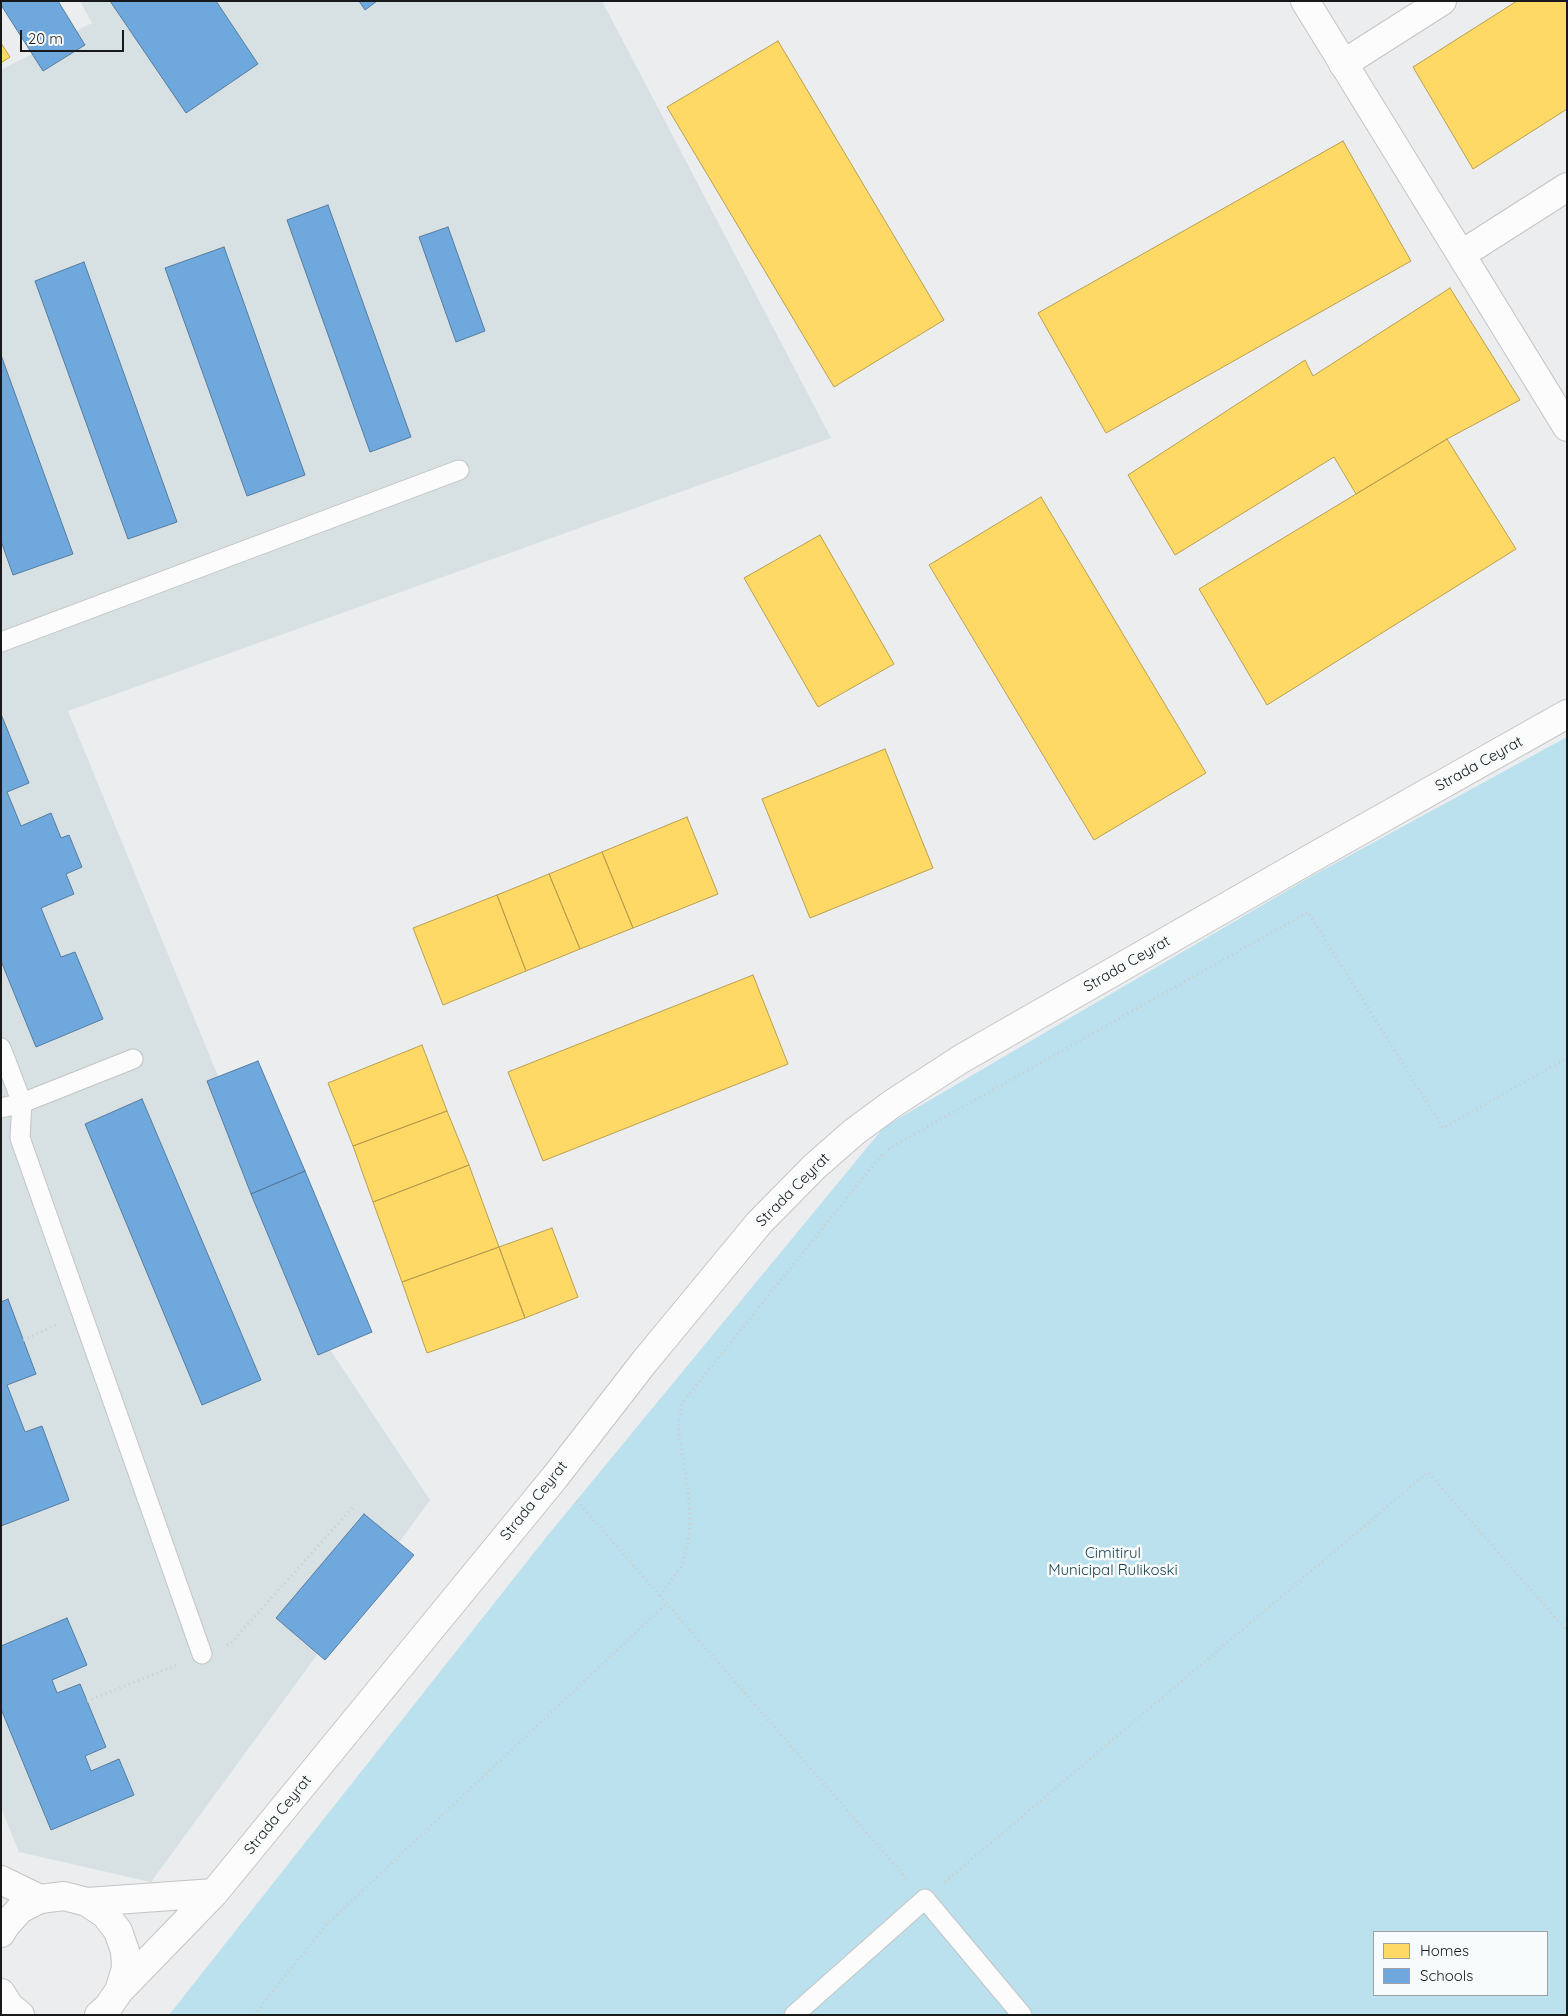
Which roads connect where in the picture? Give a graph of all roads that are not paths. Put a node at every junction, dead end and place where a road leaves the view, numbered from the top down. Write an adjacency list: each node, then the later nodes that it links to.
1 (1305, 1): 3 (main road)
2 (1442, 1): 3 (main road)
3 (1343, 64): 5 (main road)
4 (1567, 187): 5 (main road)
5 (1462, 254): 6 (main road)
6 (1567, 426)
7 (459, 470): 8 (lane)
8 (1, 642)
9 (1567, 714): 16 (main road, Strada Ceyrat)
10 (1, 1048): 12 (lane)
11 (133, 1059): 12 (lane)
12 (22, 1103): 13 (lane); 14 (lane)
13 (1, 1108)
14 (202, 1654)
15 (1, 1880): 17 (main road)
16 (214, 1893): 18 (main road); 20 (main road, Strada Ceyrat)
17 (40, 1899): 18 (main road); 19 (main road)
18 (87, 1902): 20 (main road)
19 (1, 1933)
20 (119, 1991): 21 (main road)
21 (99, 2015)
22 (794, 2015): 23 (lane)
23 (1022, 2015)

